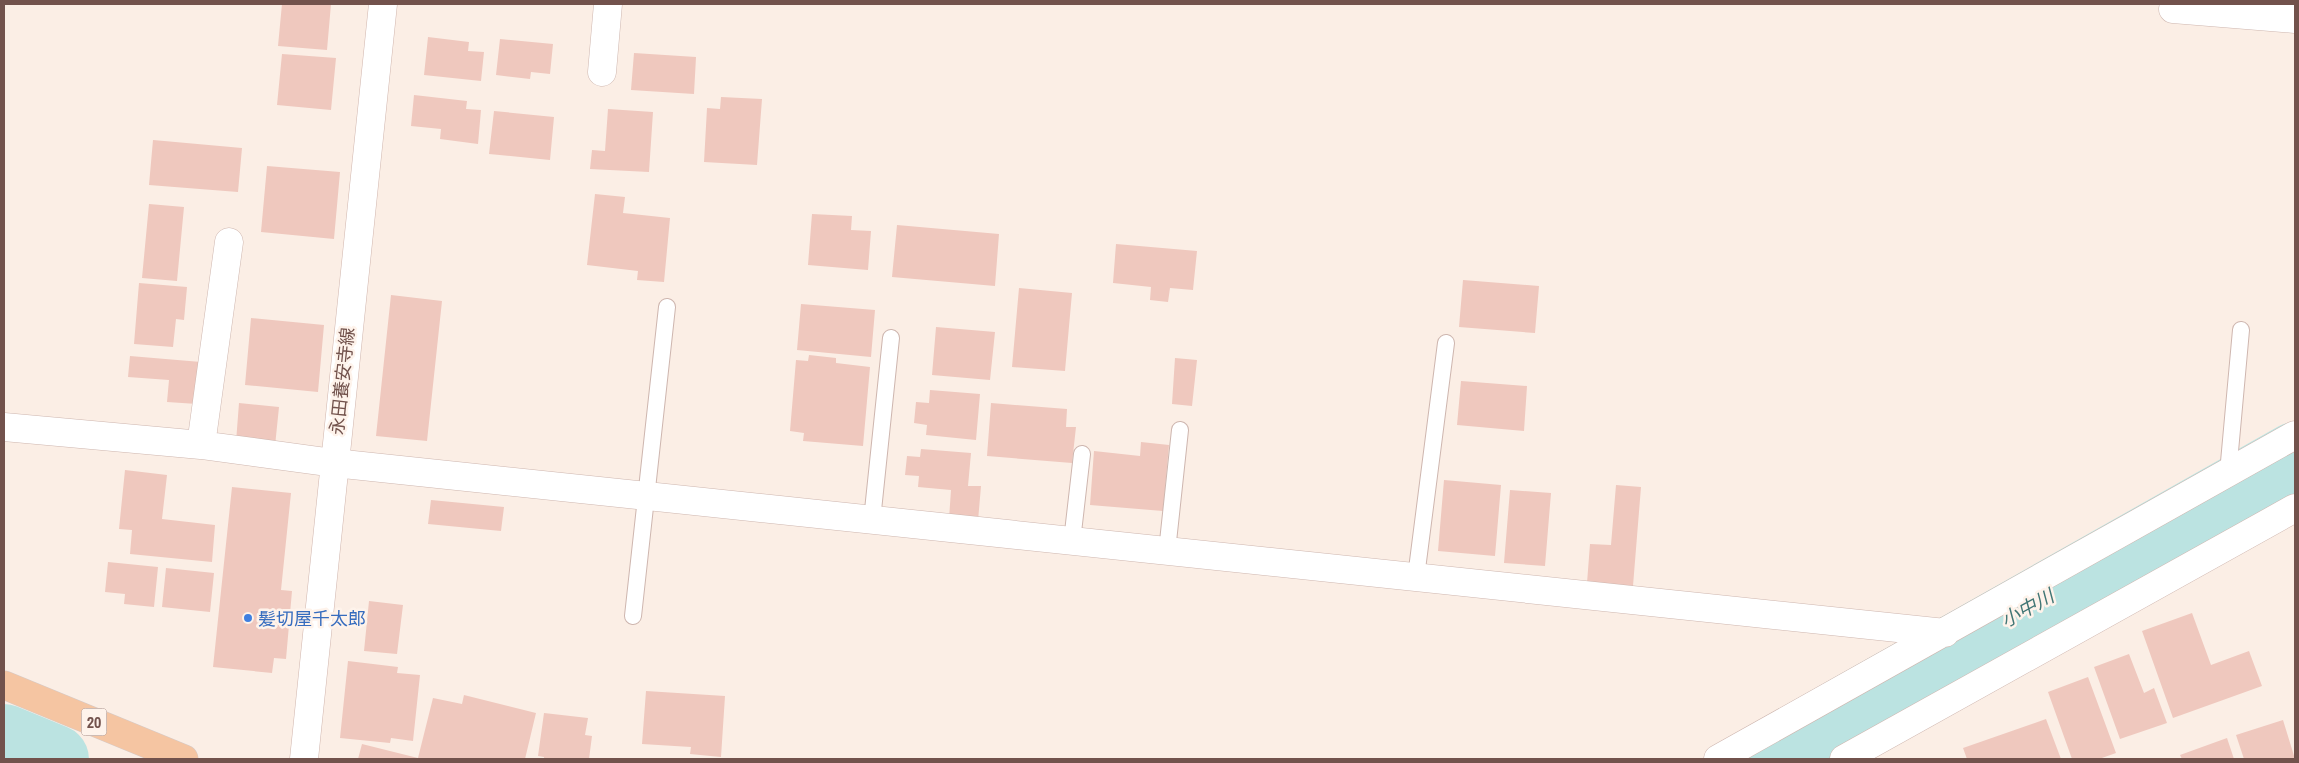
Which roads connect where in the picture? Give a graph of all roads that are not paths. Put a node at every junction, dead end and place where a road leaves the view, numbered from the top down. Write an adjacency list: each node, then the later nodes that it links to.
1 (383, 4): 16 (street, 永田養安寺線)
2 (608, 4): 5 (street)
3 (2173, 9): 4 (street)
4 (2295, 19)
5 (602, 72)
6 (230, 242): 14 (street)
7 (667, 307): 18 (lane)
8 (2241, 330): 17 (lane)
9 (891, 338): 20 (lane)
10 (1446, 343): 23 (lane)
11 (4, 427): 14 (street)
12 (1180, 430): 22 (lane)
13 (2295, 435): 17 (street)
14 (201, 445): 16 (street)
15 (1082, 454): 21 (lane)
16 (334, 463): 18 (street); 28 (street, 永田養安寺線)
17 (2228, 473): 25 (street)
18 (646, 496): 20 (street); 24 (lane)
19 (2295, 508): 30 (street)
20 (872, 520): 21 (street)
21 (1072, 541): 22 (street)
22 (1167, 551): 23 (street)
23 (1416, 577): 25 (street)
24 (633, 616)
25 (1945, 633): 29 (street)
26 (4, 685): 27 (main road, 20)
27 (184, 759)
28 (304, 759)
29 (1718, 759)
30 (1844, 759)

